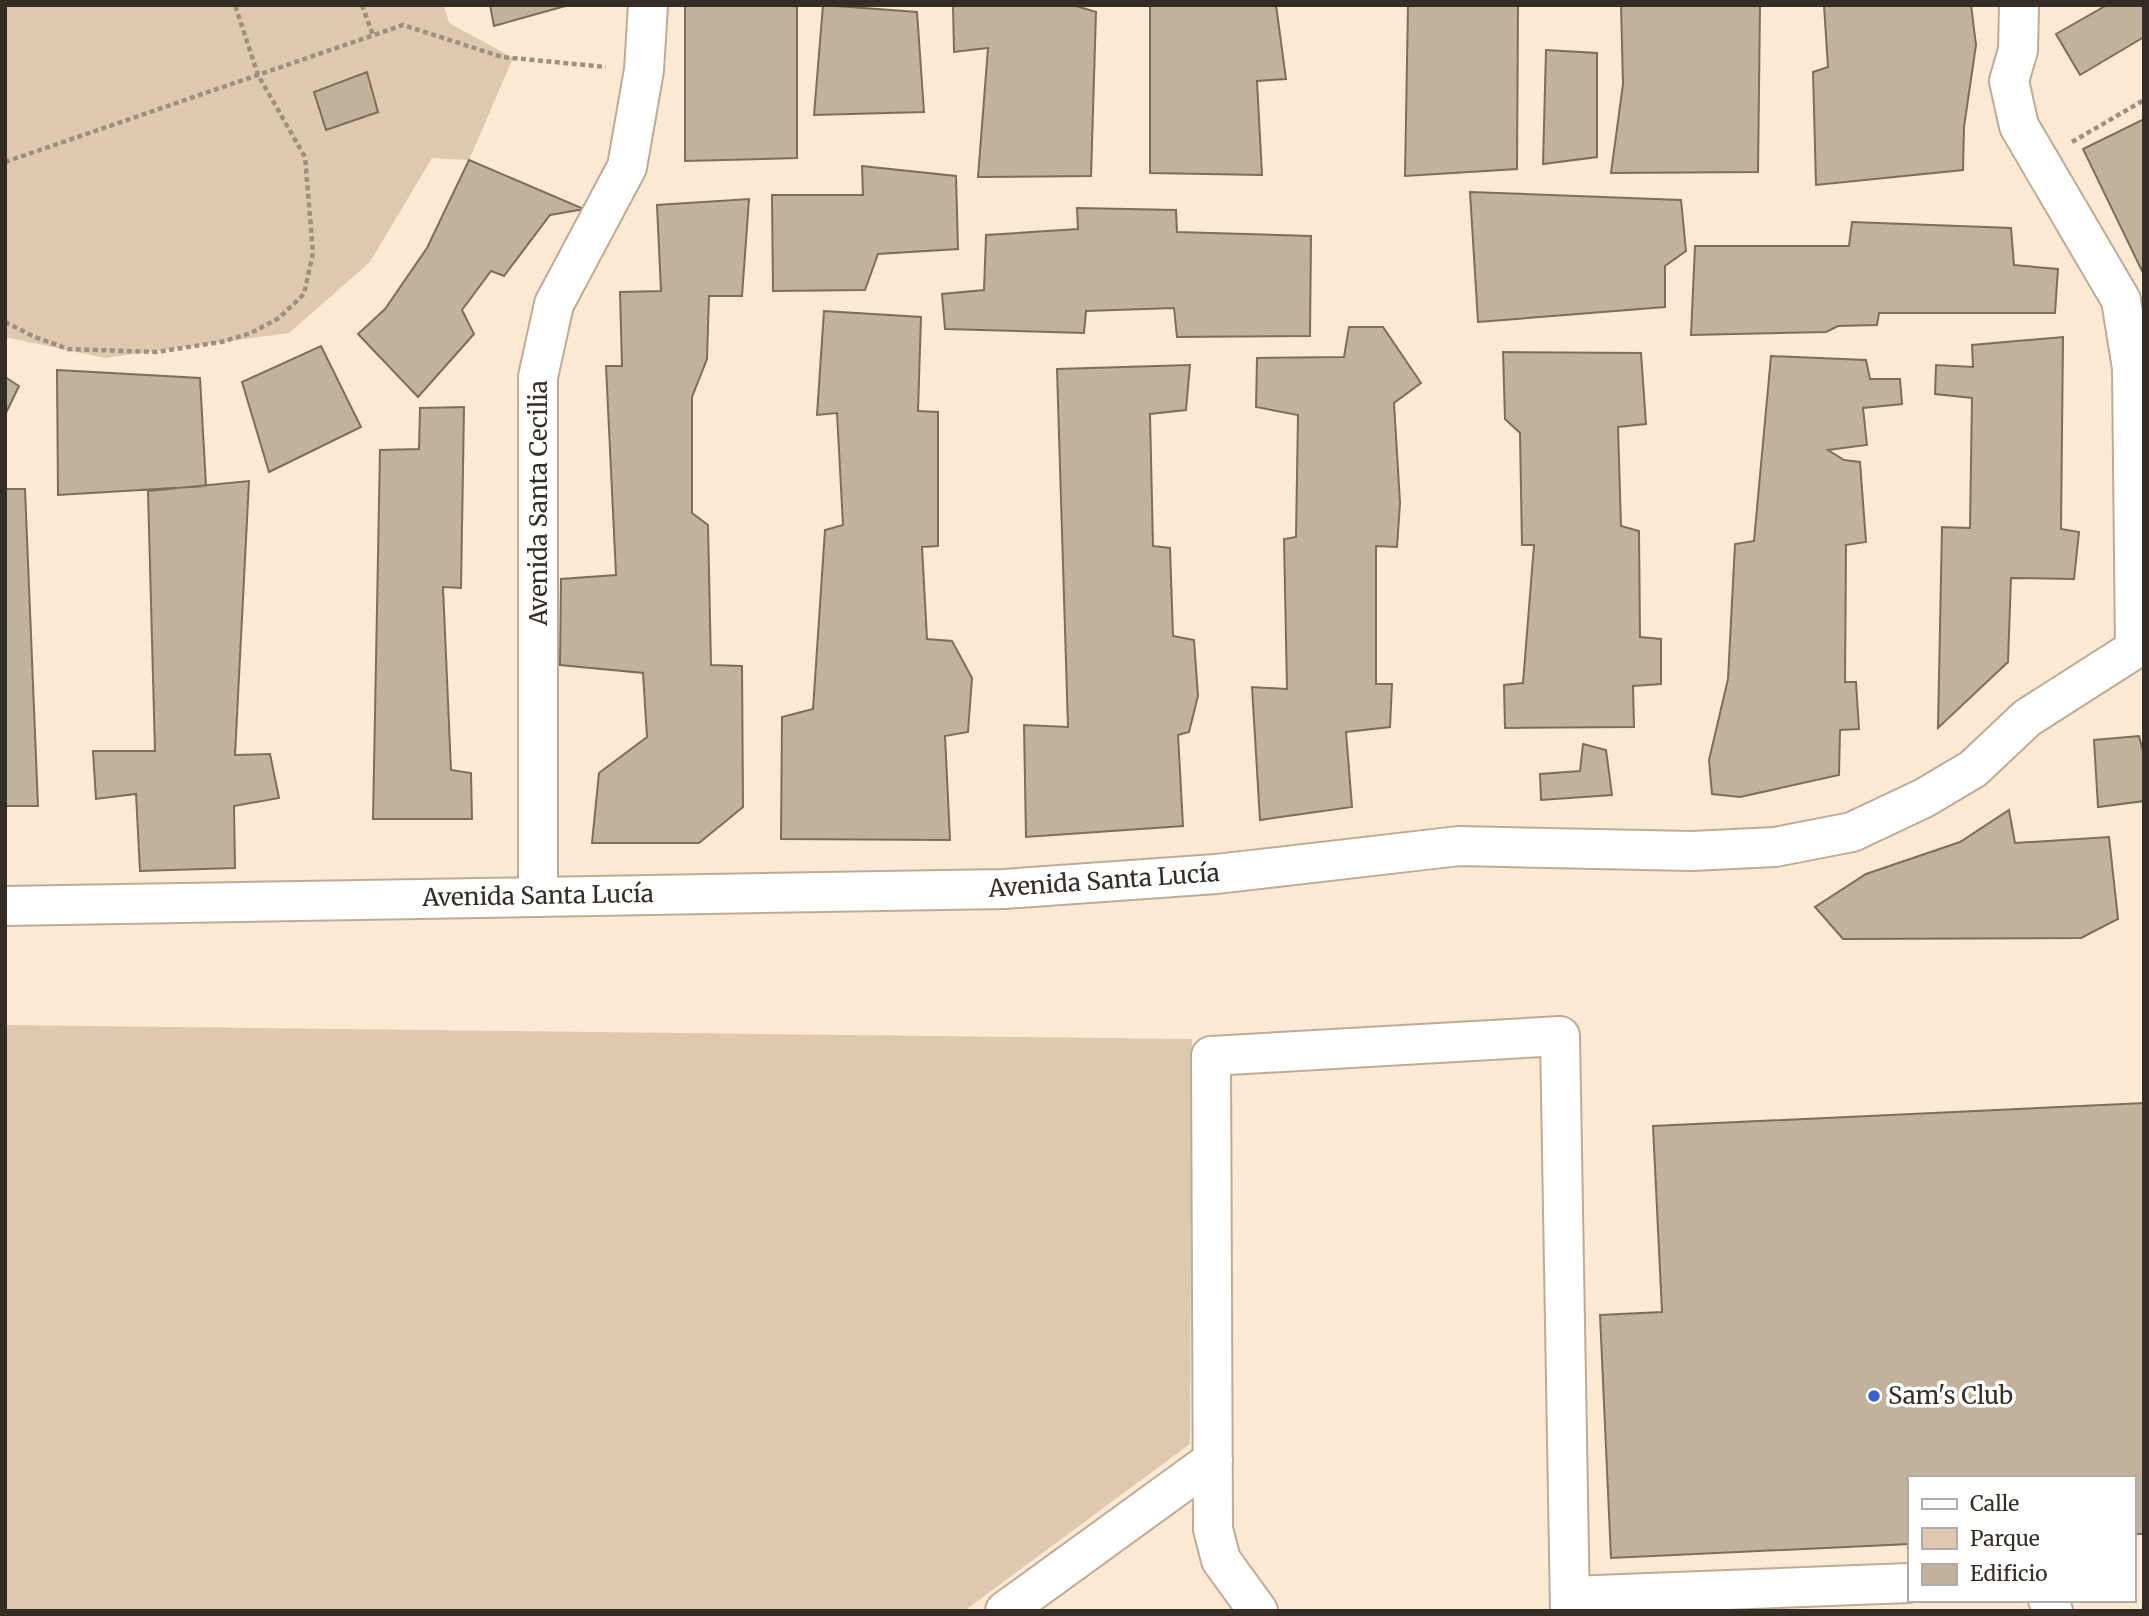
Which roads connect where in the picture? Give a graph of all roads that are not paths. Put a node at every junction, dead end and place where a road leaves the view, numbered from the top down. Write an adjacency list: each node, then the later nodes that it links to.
1 (648, 5): 4 (street, Avenida Santa Cecilia)
2 (2019, 5): 3 (street)
3 (2139, 648): 4 (street, Avenida Santa Lucía)
4 (538, 895): 5 (street, Avenida Santa Lucía)
5 (5, 906)
6 (1213, 1460): 8 (street); 9 (street); 10 (street)
7 (1908, 1583): 8 (street)
8 (1570, 1603)
9 (1005, 1611)
10 (1258, 1611)

